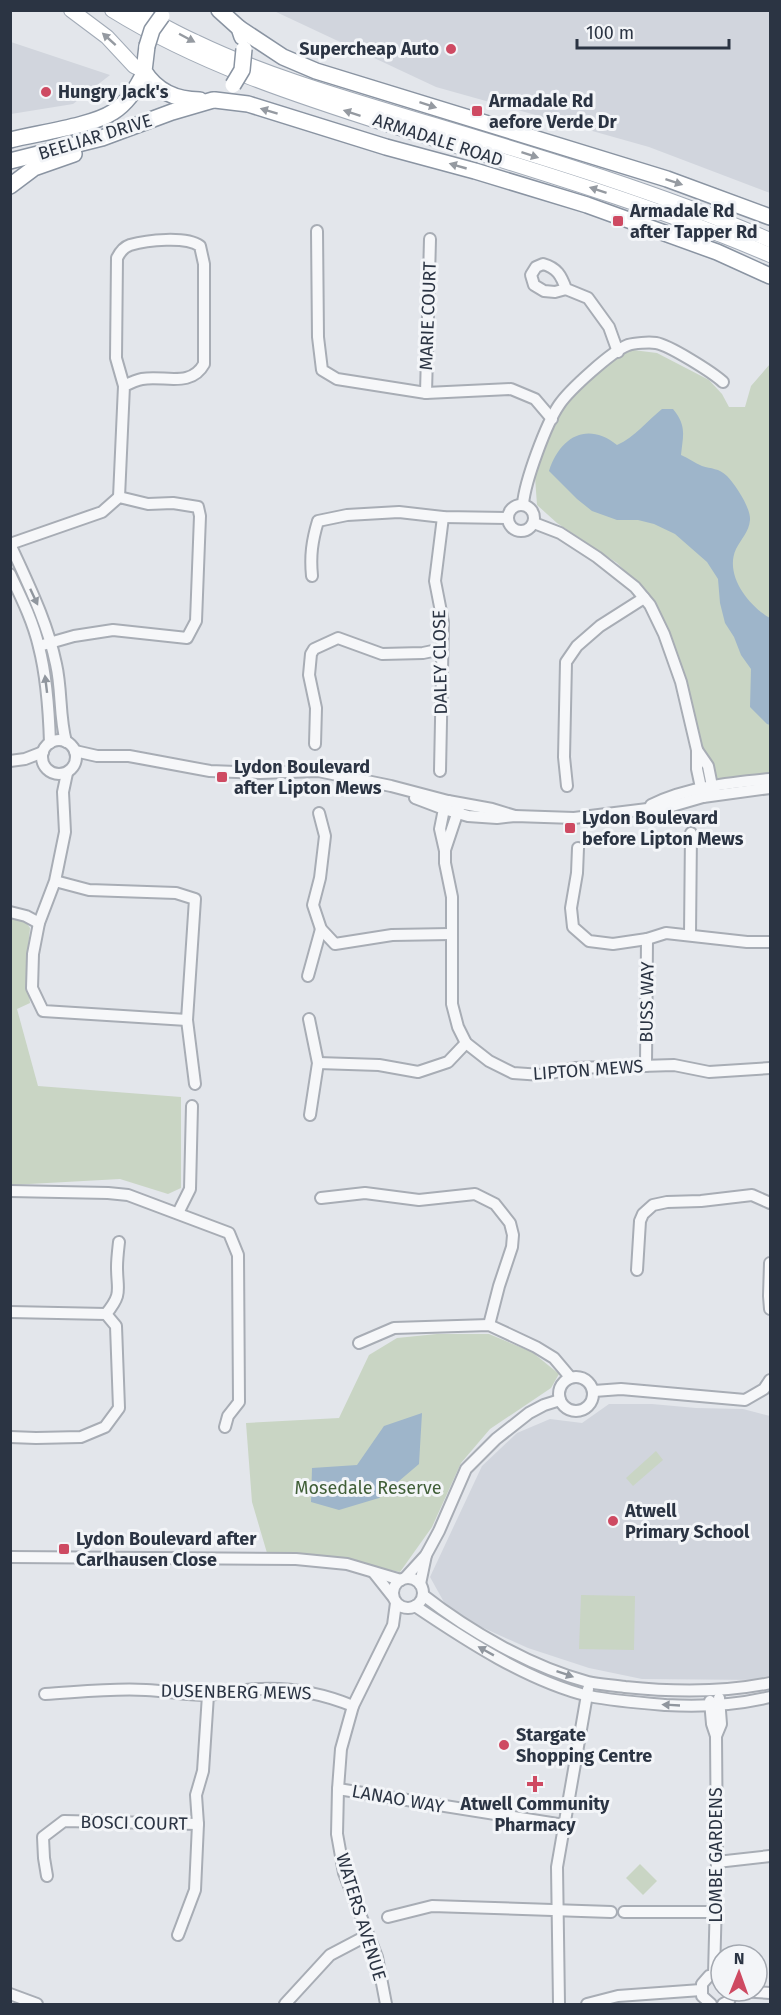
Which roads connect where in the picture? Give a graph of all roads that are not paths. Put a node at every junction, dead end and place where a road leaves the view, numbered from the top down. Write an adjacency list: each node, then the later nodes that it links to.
1 (70, 10): 7 (main road, one-way to 1)
2 (112, 10): 17 (main road, ARMADALE ROAD, one-way to 2)
3 (135, 10): 16 (main road, ARMADALE ROAD, one-way to 16)
4 (219, 10): 6 (highway, ARMADALE ROAD)
5 (166, 13): 7 (highway, bridge)
6 (236, 21): 8 (highway, bridge); 13 (highway, ARMADALE ROAD, one-way to 13)
7 (144, 72): 8 (highway, ARMADALE ROAD); 10 (highway, BEELIAR DRIVE)
8 (214, 100): 9 (highway, BEELIAR DRIVE); 18 (highway, ARMADALE ROAD, one-way to 8)
9 (102, 138): 11 (highway, BEELIAR DRIVE); 12 (highway)
10 (10, 140)
11 (10, 161)
12 (10, 186)
13 (771, 217)
14 (317, 231): 23 (street)
15 (430, 238): 23 (street, MARIE COURT)
16 (771, 240)
17 (771, 255)
18 (771, 276)
19 (566, 289): 20 (street)
20 (618, 352): 21 (street); 24 (street)
21 (723, 382)
22 (124, 386): 22 (street); 25 (street)
23 (426, 393): 24 (street)
24 (552, 419): 26 (street)
25 (119, 497): 30 (street); 34 (street)
26 (523, 504): 28 (street); 29 (street)
27 (442, 517): 28 (street); 32 (street); 36 (street, DALEY CLOSE)
28 (507, 518): 29 (street)
29 (534, 523): 33 (street)
30 (10, 544): 34 (street, one-way to 34)
31 (10, 574): 35 (street)
32 (312, 576)
33 (644, 598): 49 (street); 52 (street)
34 (51, 642): 35 (street); 37 (street)
35 (39, 646): 39 (street, one-way to 35)
36 (442, 649): 38 (street); 46 (street, DALEY CLOSE)
37 (66, 742): 39 (street); 40 (street)
38 (315, 744)
39 (47, 747): 42 (street); 45 (street)
40 (75, 751): 41 (street); 44 (street)
41 (97, 756): 44 (street); 53 (street)
42 (25, 759): 43 (street); 45 (street)
43 (10, 761)
44 (75, 763): 47 (street)
45 (49, 770): 47 (street); 51 (street)
46 (440, 771)
47 (67, 773): 51 (street)
48 (771, 779): 52 (street)
49 (567, 786)
50 (771, 788): 52 (street)
51 (63, 792): 59 (street)
52 (708, 792): 54 (street)
53 (446, 805): 54 (street); 58 (street)
54 (459, 808): 58 (street)
55 (319, 813): 62 (street)
56 (691, 833): 64 (street)
57 (578, 848): 65 (street)
58 (445, 851): 63 (street)
59 (55, 881): 61 (street); 69 (street)
60 (10, 912): 61 (street)
61 (39, 923): 69 (street)
62 (321, 929): 63 (street); 67 (street)
63 (451, 934): 70 (street)
64 (690, 934): 65 (street); 66 (street)
65 (647, 939): 72 (street, BUSS WAY)
66 (771, 942)
67 (308, 976)
68 (309, 1019): 71 (street)
69 (187, 1020): 74 (street)
70 (466, 1043): 71 (street); 72 (street, LIPTON MEWS)
71 (318, 1063): 76 (street)
72 (646, 1066): 73 (street, LIPTON MEWS)
73 (771, 1068)
74 (195, 1084)
75 (192, 1106): 80 (street)
76 (310, 1115)
77 (10, 1191): 80 (street)
78 (321, 1198): 87 (street)
79 (771, 1203): 83 (street)
80 (178, 1213): 93 (street)
81 (119, 1242): 86 (street)
82 (771, 1263): 84 (street)
83 (637, 1270)
84 (771, 1309)
85 (10, 1312): 86 (street)
86 (106, 1314): 94 (street)
87 (489, 1325): 88 (street); 89 (street)
88 (359, 1343)
89 (570, 1377): 91 (street); 92 (street)
90 (771, 1380): 91 (street)
91 (594, 1391): 92 (street)
92 (560, 1400): 95 (street)
93 (225, 1427)
94 (10, 1437)
95 (426, 1554): 98 (street); 99 (street)
96 (10, 1557): 97 (street)
97 (374, 1573): 98 (street); 100 (street)
98 (403, 1579): 99 (street); 100 (street)
99 (422, 1589): 101 (street); 103 (street, one-way to 103)
100 (395, 1600): 101 (street); 102 (street, WATERS AVENUE)
101 (412, 1607): 102 (street, WATERS AVENUE); 108 (street, one-way to 101)
102 (393, 1625): 111 (street, WATERS AVENUE)
103 (589, 1682): 105 (street); 108 (street)
104 (771, 1683): 105 (street)
105 (714, 1691): 110 (street, LOMBE GARDENS)
106 (45, 1694): 107 (street, DUSENBERG MEWS)
107 (208, 1695): 111 (street, DUSENBERG MEWS); 113 (street)
108 (588, 1695): 110 (street, one-way to 108); 114 (street)
109 (771, 1696): 110 (street)
110 (715, 1705): 116 (street, LOMBE GARDENS)
111 (353, 1706): 112 (street, WATERS AVENUE)
112 (338, 1789): 114 (street, LANAO WAY); 124 (street, WATERS AVENUE)
113 (198, 1824): 117 (street, BOSCI COURT); 123 (street)
114 (564, 1825): 118 (street)
115 (771, 1856): 116 (street)
116 (717, 1863): 121 (street, LOMBE GARDENS)
117 (47, 1876)
118 (558, 1912): 119 (street); 122 (street); 132 (street)
119 (611, 1912)
120 (624, 1912): 121 (street)
121 (716, 1912): 125 (street, LOMBE GARDENS)
122 (388, 1917)
123 (178, 1935)
124 (368, 1935): 130 (street); 131 (street, WATERS AVENUE)
125 (717, 1943)
126 (709, 1977): 127 (street)
127 (701, 1989): 133 (street); 134 (street)
128 (10, 1994): 129 (street)
129 (37, 2004)
130 (285, 2004)
131 (386, 2004)
132 (559, 2004)
133 (587, 2004)
134 (711, 2004)

